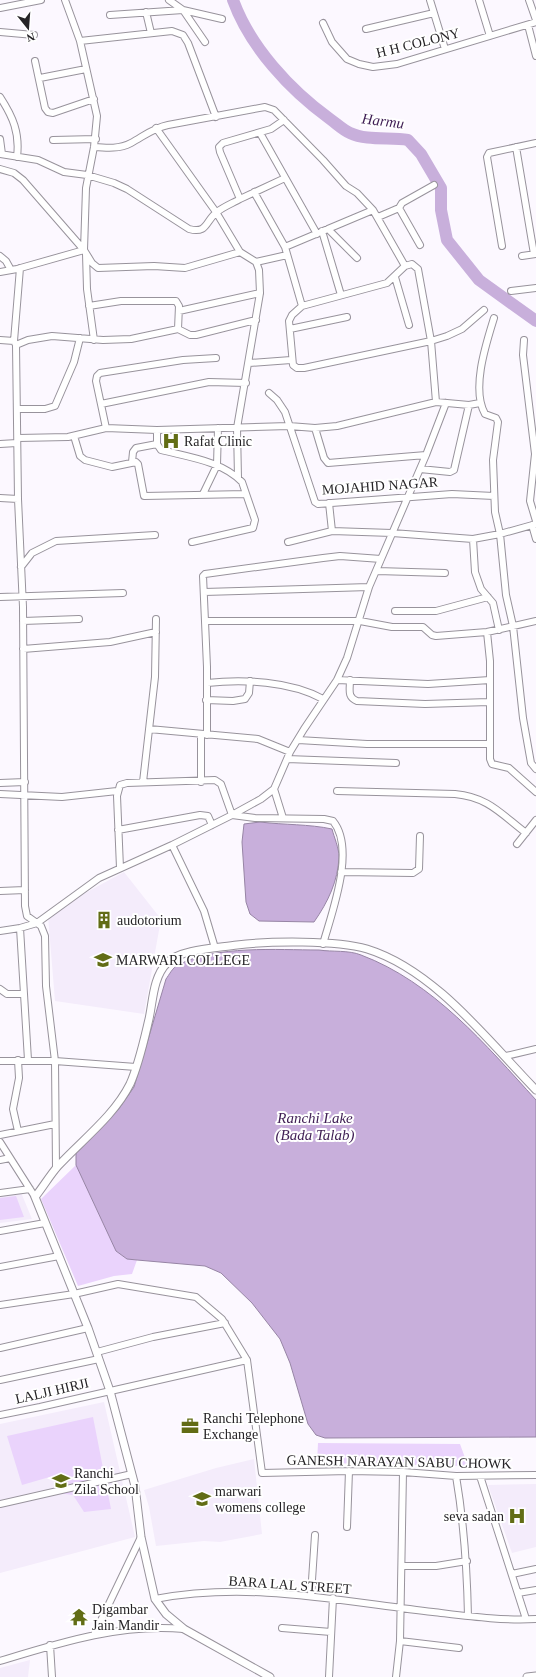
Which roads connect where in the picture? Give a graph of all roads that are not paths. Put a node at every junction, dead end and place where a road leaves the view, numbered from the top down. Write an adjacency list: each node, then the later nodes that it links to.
1 (41, 0): 7 (street)
2 (65, 0): 21 (street)
3 (168, 0): 8 (street)
4 (430, 0): 10 (street)
5 (479, 0): 20 (street)
6 (529, 0): 13 (street)
7 (0, 8)
8 (183, 10): 9 (street); 12 (street); 22 (street)
9 (146, 12): 11 (street); 18 (street)
10 (434, 13): 16 (street); 23 (street)
11 (110, 15)
12 (222, 19)
13 (536, 21): 15 (street, H H COLONY)
14 (324, 23): 23 (street, H H COLONY)
15 (528, 25): 20 (street, H H COLONY); 24 (street)
16 (366, 29)
17 (0, 32): 19 (street)
18 (151, 33): 21 (street); 30 (street)
19 (34, 35)
20 (490, 36): 23 (street, H H COLONY)
21 (80, 42): 26 (street)
22 (205, 42)
23 (445, 49)
24 (536, 54)
25 (35, 61): 27 (street)
26 (86, 69): 27 (street); 29 (street)
27 (40, 78): 29 (street)
28 (0, 97): 41 (street)
29 (94, 99): 35 (street)
30 (216, 117): 31 (street); 32 (street)
31 (284, 120): 33 (street); 49 (street)
32 (156, 128): 39 (street); 50 (street)
33 (260, 133): 44 (street); 47 (street)
34 (0, 139): 40 (street)
35 (96, 139): 36 (street); 39 (street)
36 (53, 140)
37 (536, 143): 38 (street)
38 (516, 147): 54 (street); 58 (street)
39 (94, 148): 43 (street)
40 (1, 154): 41 (street)
41 (17, 157): 43 (street)
42 (0, 169): 56 (street)
43 (87, 175): 50 (street); 56 (street)
44 (285, 178): 46 (street); 52 (street)
45 (434, 185): 48 (street)
46 (254, 192): 47 (street); 55 (street)
47 (240, 199): 50 (street)
48 (399, 208): 51 (street); 53 (street)
49 (373, 210): 51 (street); 52 (street)
50 (216, 212): 57 (street)
51 (378, 217): 64 (street)
52 (323, 231): 55 (street); 62 (street); 72 (street)
53 (420, 245)
54 (502, 246)
55 (285, 247): 59 (street)
56 (85, 252): 57 (street); 65 (street); 73 (street)
57 (240, 252): 63 (street)
58 (535, 254): 61 (street)
59 (287, 255): 63 (street); 74 (street)
60 (0, 256): 66 (street)
61 (522, 256)
62 (358, 258)
63 (256, 262): 71 (street)
64 (405, 266): 68 (street); 87 (street)
65 (20, 268): 66 (street); 88 (street)
66 (10, 270): 67 (street)
67 (0, 272)
68 (395, 277): 72 (street); 80 (street)
69 (536, 288): 70 (street)
70 (511, 291)
71 (260, 293): 75 (street); 79 (street)
72 (341, 295): 74 (street)
73 (89, 306): 75 (street); 85 (street)
74 (302, 306): 82 (street)
75 (179, 310): 81 (street)
76 (484, 310): 87 (street)
77 (346, 317): 82 (street)
78 (494, 318): 96 (street)
79 (256, 320): 81 (street); 91 (street)
80 (409, 325)
81 (178, 329): 85 (street)
82 (290, 329): 90 (street)
83 (80, 338): 85 (street); 88 (street); 99 (street)
84 (0, 340): 88 (street)
85 (94, 340)
86 (524, 340): 114 (street)
87 (431, 341): 90 (street); 94 (street)
88 (15, 343): 99 (street)
89 (216, 358): 97 (street)
90 (292, 360): 91 (street)
91 (249, 363): 92 (street)
92 (246, 383): 97 (street); 103 (street)
93 (269, 394): 100 (street, MOJAHID NAGAR)
94 (436, 402): 95 (street); 104 (street)
95 (446, 403): 98 (street); 110 (street)
96 (480, 403): 98 (street); 119 (street)
97 (101, 404): 101 (street)
98 (469, 405): 113 (street)
99 (17, 409): 107 (street)
100 (289, 426): 103 (street); 104 (street); 122 (street, MOJAHID NAGAR)
101 (106, 428): 105 (street); 106 (street)
102 (218, 428): 103 (street); 105 (street); 112 (street)
103 (238, 428): 115 (street)
104 (315, 428): 110 (street)
105 (157, 430): 109 (street)
106 (74, 436): 107 (street); 111 (street)
107 (18, 440): 108 (street); 121 (street)
108 (0, 444)
109 (157, 444): 111 (street); 112 (street)
110 (426, 455): 113 (street)
111 (132, 462): 116 (street)
112 (217, 465): 115 (street); 116 (street)
113 (420, 469): 118 (street)
114 (534, 475): 123 (street)
115 (238, 478): 117 (street)
116 (203, 494): 117 (street)
117 (246, 494): 130 (street)
118 (408, 496): 119 (street, MOJAHID NAGAR); 122 (street, MOJAHID NAGAR); 125 (street)
119 (494, 496): 126 (street)
120 (0, 498): 121 (street)
121 (18, 499): 133 (street)
122 (328, 503): 124 (street)
123 (535, 523): 126 (street); 129 (street)
124 (332, 531): 125 (street); 131 (street)
125 (392, 533): 128 (street); 132 (street)
126 (500, 534): 128 (street); 149 (street)
127 (155, 535): 133 (street)
128 (473, 539): 141 (street)
129 (536, 539)
130 (192, 542)
131 (288, 542)
132 (380, 559): 134 (street); 137 (street)
133 (21, 567): 140 (street)
134 (378, 571): 135 (street); 136 (street)
135 (445, 573)
136 (369, 587): 137 (street); 147 (street)
137 (204, 592): 146 (street)
138 (123, 593): 140 (street)
139 (0, 597): 140 (street)
140 (22, 597): 145 (street)
141 (488, 597): 142 (street); 150 (street)
142 (395, 611)
143 (79, 619): 145 (street)
144 (156, 619): 151 (street)
145 (23, 621): 153 (street)
146 (206, 621): 147 (street); 158 (street)
147 (360, 621): 152 (street); 154 (street)
148 (536, 621): 149 (street)
149 (513, 626): 150 (street); 168 (street)
150 (499, 630): 152 (street)
151 (156, 632): 153 (street); 162 (street)
152 (487, 632): 156 (street)
153 (23, 649): 169 (street)
154 (337, 680): 155 (street); 159 (street)
155 (350, 680): 156 (street); 161 (street)
156 (490, 680): 161 (street)
157 (250, 681): 158 (street); 159 (street); 160 (street)
158 (206, 683): 160 (street)
159 (322, 699): 164 (street)
160 (206, 700): 163 (street)
161 (489, 702): 165 (street)
162 (149, 730): 163 (street); 170 (street)
163 (204, 735): 166 (street); 171 (street)
164 (298, 740): 165 (street); 166 (street)
165 (490, 744): 176 (street)
166 (289, 756): 167 (street); 173 (street)
167 (396, 763)
168 (536, 769)
169 (25, 782): 172 (street); 178 (street)
170 (143, 782): 171 (street); 174 (street)
171 (201, 782): 179 (street)
172 (0, 783)
173 (274, 789): 179 (street); 180 (street)
174 (117, 791): 178 (street); 183 (street)
175 (337, 791): 184 (street)
176 (536, 792)
177 (0, 794): 178 (street)
178 (25, 794): 190 (street)
179 (232, 815): 180 (street); 182 (street)
180 (283, 818): 189 (street)
181 (536, 820): 184 (street)
182 (212, 825): 183 (street); 187 (street)
183 (118, 830): 188 (street)
184 (526, 833): 186 (street)
185 (420, 836): 189 (street)
186 (516, 844)
187 (172, 845): 188 (street); 196 (street)
188 (120, 868): 192 (street)
189 (341, 872): 195 (street)
190 (25, 890): 191 (street); 192 (street)
191 (0, 891)
192 (37, 923): 193 (street); 204 (street)
193 (20, 928): 194 (street); 198 (street)
194 (0, 931)
195 (323, 944): 196 (street); 200 (street)
196 (215, 948): 205 (street)
197 (0, 989): 198 (street)
198 (24, 994): 202 (street)
199 (536, 1049): 200 (street)
200 (506, 1056): 206 (street)
201 (18, 1060): 202 (street); 203 (street); 208 (street)
202 (28, 1060): 204 (street)
203 (0, 1061)
204 (55, 1061): 205 (street); 207 (street)
205 (136, 1067): 213 (street)
206 (535, 1088)
207 (55, 1124): 208 (street); 213 (street)
208 (18, 1131): 209 (street)
209 (0, 1136)
210 (0, 1142): 211 (street)
211 (10, 1158): 212 (street); 214 (street)
212 (0, 1160)
213 (56, 1168): 216 (street)
214 (30, 1189): 215 (street); 216 (street)
215 (0, 1193)
216 (35, 1197): 217 (street)
217 (45, 1223): 218 (street); 219 (street)
218 (0, 1231)
219 (59, 1256): 220 (street); 221 (street)
220 (0, 1267)
221 (74, 1294): 222 (street); 223 (street); 224 (street)
222 (0, 1305)
223 (225, 1323): 226 (street); 227 (street)
224 (88, 1328): 225 (street); 226 (street)
225 (0, 1348)
226 (98, 1355): 228 (street); 229 (street)
227 (246, 1360): 229 (street, LALJI HIRJI); 231 (street, GANESH NARAYAN SABU CHOWK)
228 (0, 1380)
229 (110, 1391): 230 (street, LALJI HIRJI); 233 (street)
230 (0, 1415)
231 (349, 1472): 232 (street, GANESH NARAYAN SABU CHOWK); 238 (street)
232 (403, 1472): 235 (street, GANESH NARAYAN SABU CHOWK); 242 (street)
233 (132, 1474): 237 (street); 240 (street)
234 (536, 1475): 236 (street, GANESH NARAYAN SABU CHOWK)
235 (456, 1476): 236 (street, GANESH NARAYAN SABU CHOWK); 241 (street)
236 (480, 1476): 244 (street)
237 (0, 1504)
238 (347, 1527)
239 (315, 1534): 247 (street)
240 (141, 1537): 249 (street); 257 (street)
241 (467, 1561): 242 (street); 251 (street)
242 (402, 1566): 250 (street)
243 (536, 1569): 244 (street)
244 (512, 1574): 246 (street)
245 (536, 1590): 246 (street)
246 (518, 1593): 253 (street)
247 (311, 1595): 248 (street, BARA LAL STREET); 249 (street, BARA LAL STREET)
248 (333, 1598): 250 (street, BARA LAL STREET); 256 (street)
249 (155, 1599): 255 (street)
250 (400, 1608): 251 (street, BARA LAL STREET); 258 (street)
251 (468, 1616): 253 (street, BARA LAL STREET)
252 (536, 1619): 253 (street, BARA LAL STREET)
253 (526, 1620)
254 (282, 1628): 256 (street)
255 (184, 1629): 257 (street); 264 (street)
256 (331, 1632): 265 (street)
257 (94, 1635): 259 (street)
258 (400, 1641): 260 (street); 266 (street)
259 (50, 1645): 261 (street); 263 (street)
260 (459, 1648)
261 (0, 1660)
262 (536, 1676): 267 (street)
263 (52, 1677)
264 (270, 1677)
265 (329, 1677)
266 (396, 1677)
267 (527, 1677)

